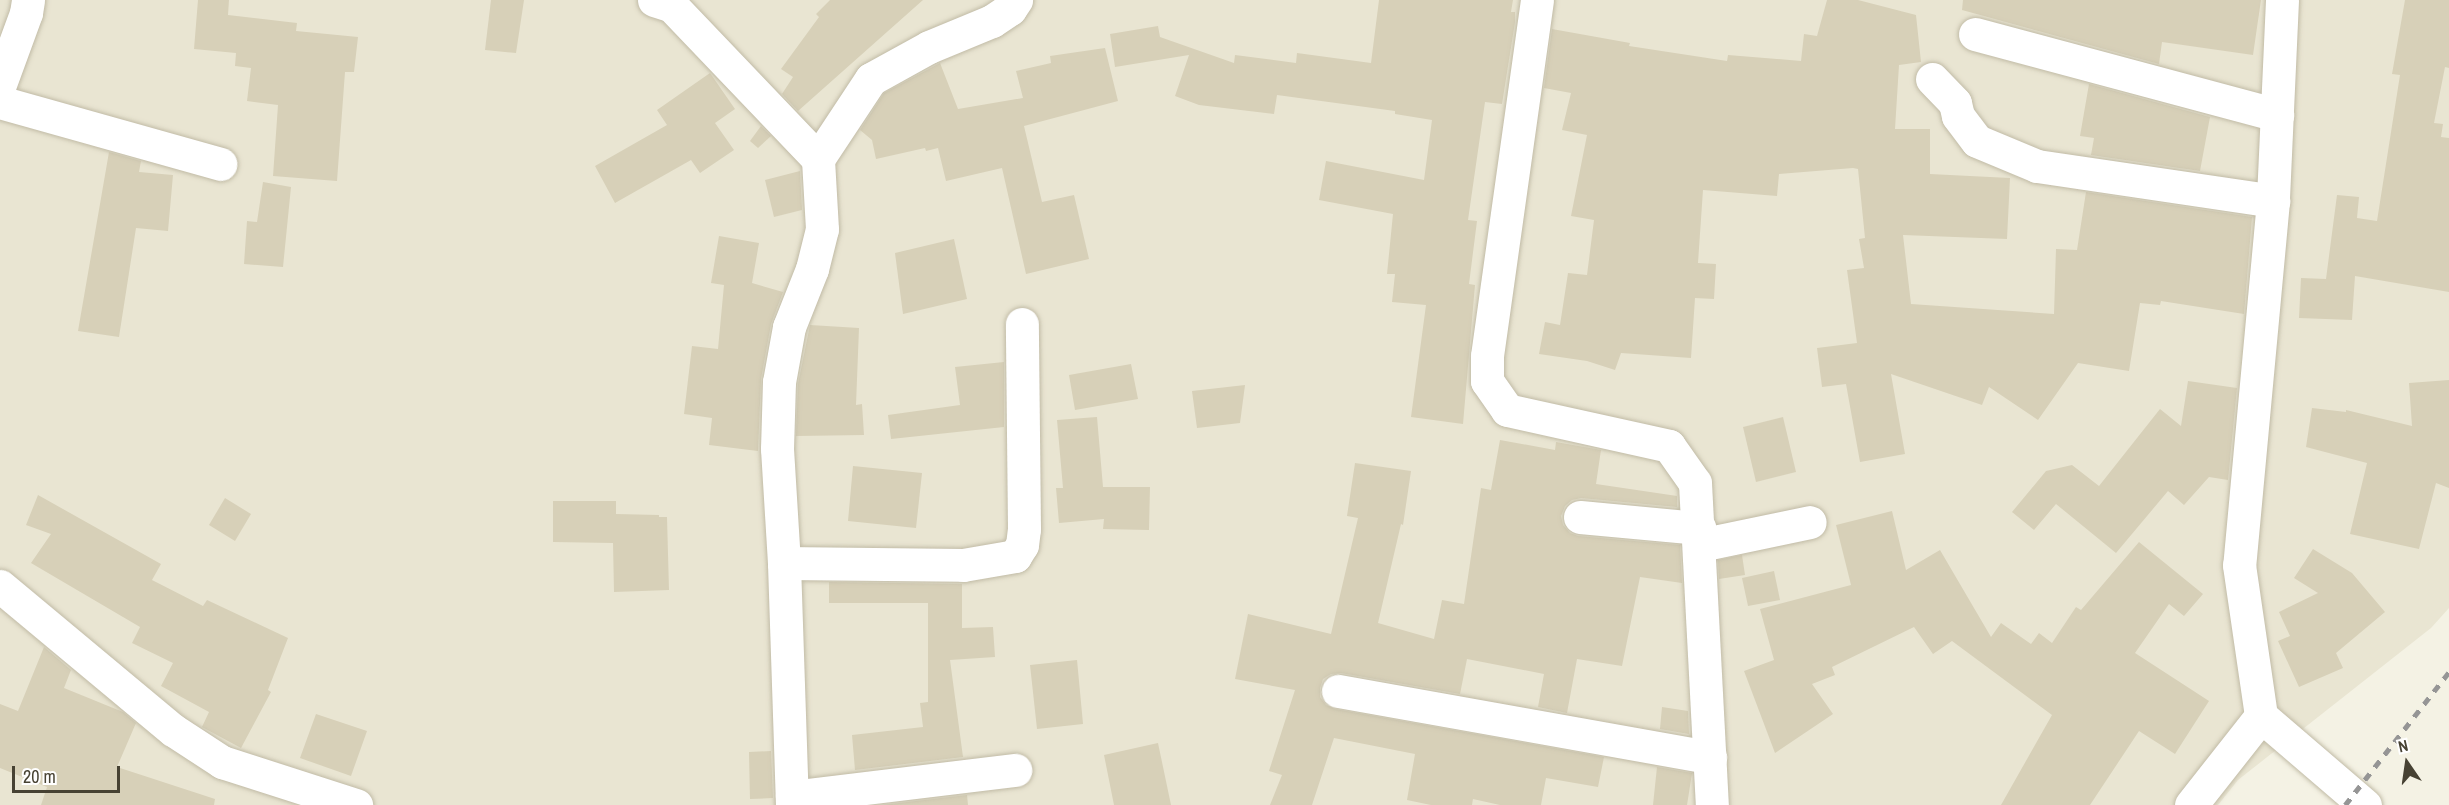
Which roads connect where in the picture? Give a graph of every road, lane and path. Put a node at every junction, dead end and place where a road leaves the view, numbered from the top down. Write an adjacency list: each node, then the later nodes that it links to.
1 (27, 0): 8 (street)
2 (654, 0): 10 (street)
3 (1016, 0): 10 (street)
4 (1537, 0): 16 (street)
5 (2282, 0): 9 (street)
6 (1975, 34): 9 (street)
7 (1932, 79): 12 (street)
8 (1, 85): 11 (street)
9 (2277, 115): 12 (street)
10 (818, 159): 17 (street)
11 (220, 164)
12 (2273, 201): 20 (street)
13 (1022, 324): 17 (street)
14 (1581, 517): 16 (street)
15 (1810, 522): 16 (street)
16 (1699, 536): 21 (street)
17 (784, 563): 23 (street)
18 (2, 593): 24 (street)
19 (1338, 691): 21 (street)
20 (2261, 716): 26 (street); 27 (street)
21 (1710, 757): 25 (street)
22 (1015, 770): 23 (street)
23 (792, 801)
24 (356, 805)
25 (1712, 805)
26 (2192, 805)
27 (2365, 805)

